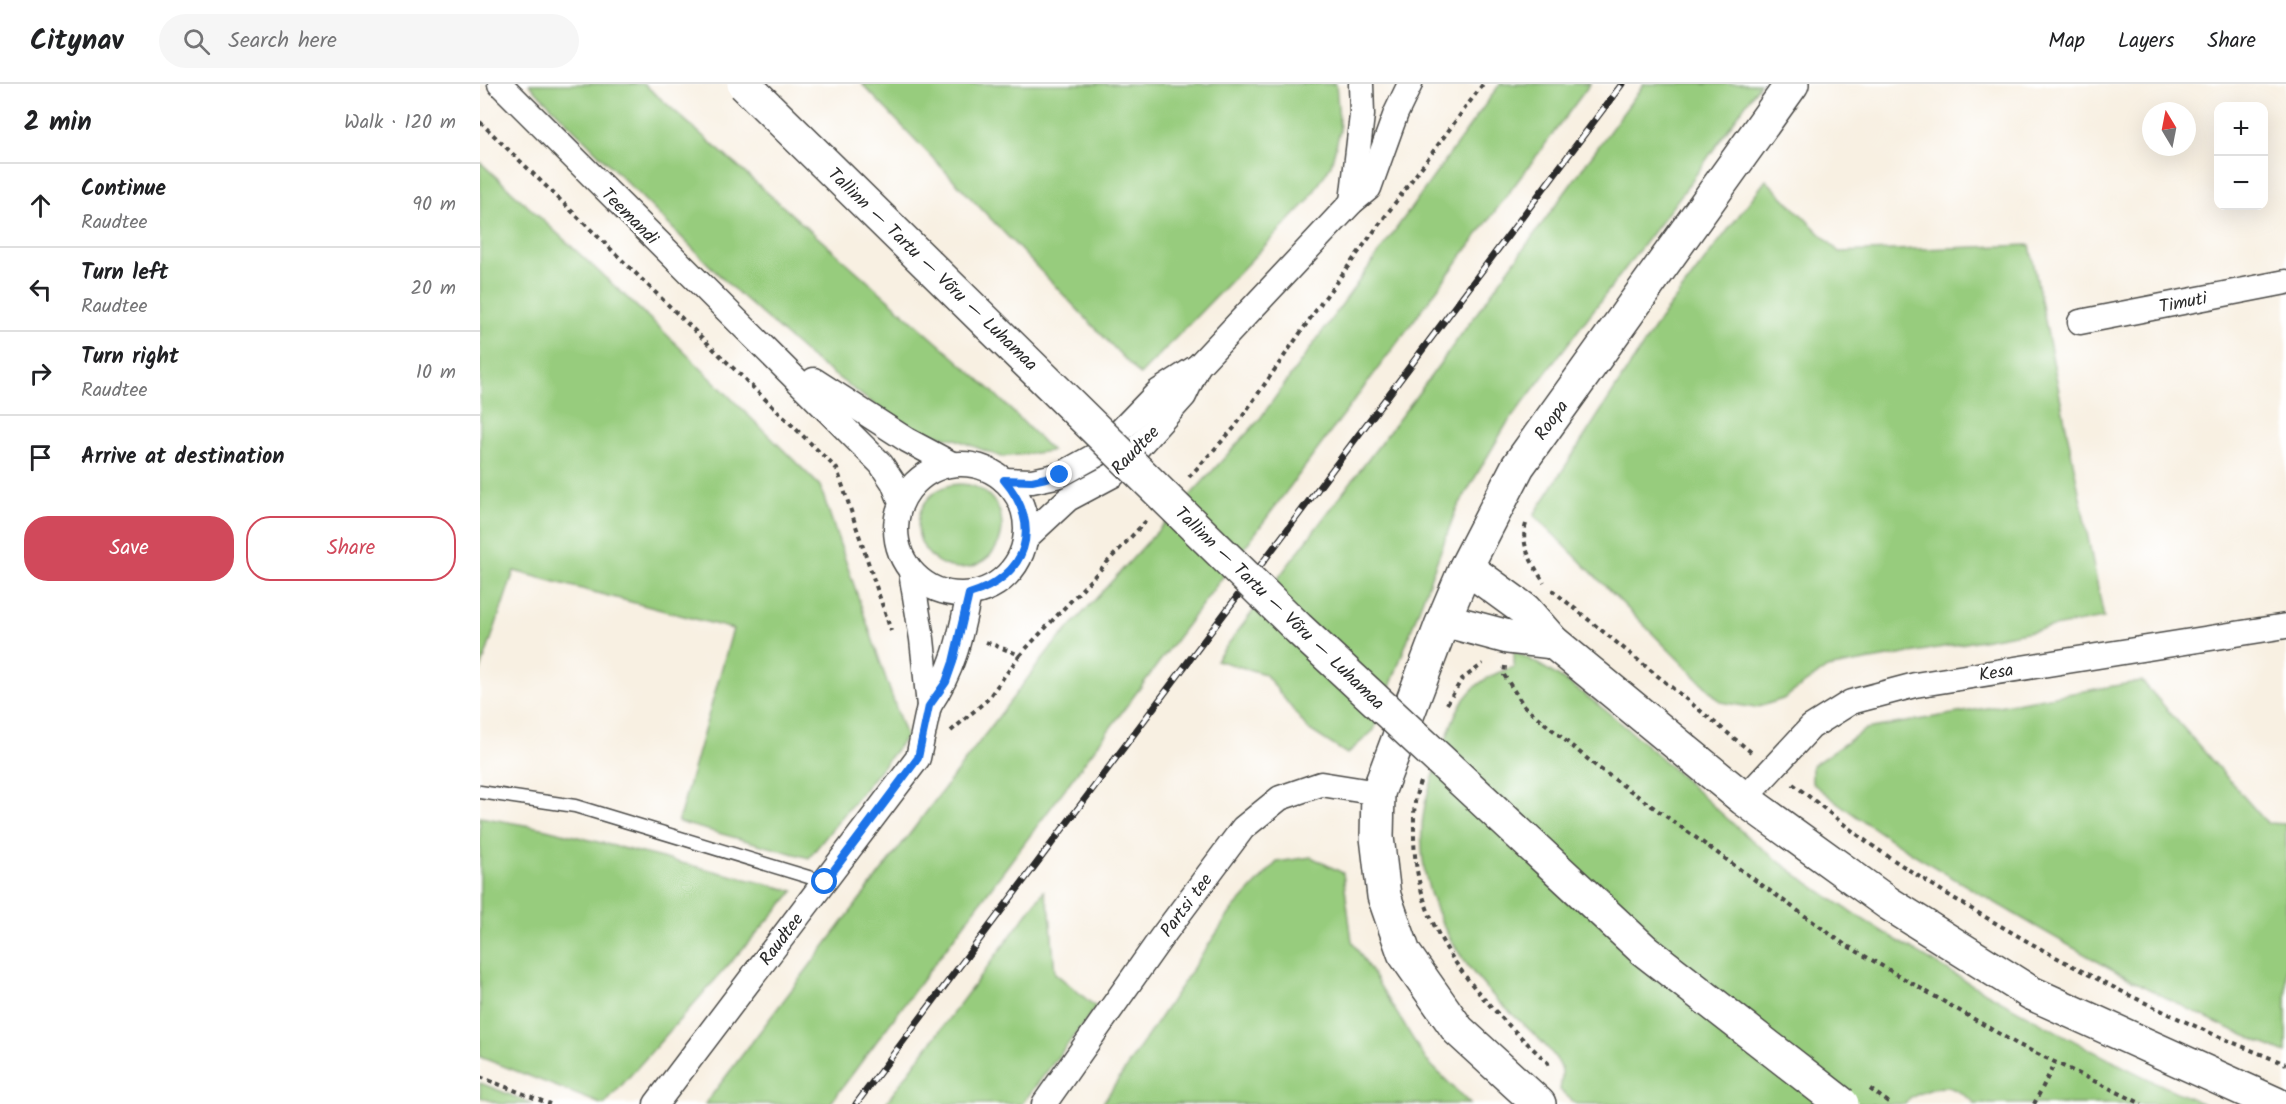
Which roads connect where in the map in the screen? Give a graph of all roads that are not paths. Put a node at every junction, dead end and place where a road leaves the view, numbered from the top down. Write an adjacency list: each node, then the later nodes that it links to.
1 (500, 84): 9 (street, Teemandi)
2 (744, 84): 26 (main road, Tallinn — Tartu — Võru — Luhamaa, bridge)
3 (1361, 84): 6 (street)
4 (1410, 84): 6 (street, Raudtee)
5 (1792, 84): 15 (main road, Roopa)
6 (1352, 202): 10 (street, Raudtee)
7 (2286, 282): 8 (street, Timuti)
8 (2080, 322)
9 (763, 345): 11 (street, Teemandi); 13 (street, Teemandi)
10 (1198, 366): 12 (street, Raudtee); 14 (street, Raudtee)
11 (952, 464): 12 (street, Raudtee); 13 (street, Raudtee)
12 (1004, 480): 14 (street, Raudtee)
13 (901, 502): 16 (street, Raudtee)
14 (1026, 538): 17 (street, Raudtee)
15 (1466, 567): 18 (main road, Roopa); 20 (main road)
16 (911, 572): 17 (street, Raudtee); 21 (street, Raudtee)
17 (969, 594): 21 (street, Raudtee)
18 (1444, 620): 20 (main road); 23 (main road, Roopa)
19 (2286, 626): 24 (street, Kesa)
20 (1553, 642): 24 (main road)
21 (929, 706): 25 (street, Raudtee)
22 (480, 792): 25 (lane)
23 (1378, 793): 27 (main road, Roopa); 29 (street, Partsi tee)
24 (1744, 799): 30 (main road)
25 (825, 882): 28 (street, Raudtee)
26 (1853, 1094)
27 (1538, 1103)
28 (656, 1104)
29 (1044, 1104)
30 (2276, 1104)

